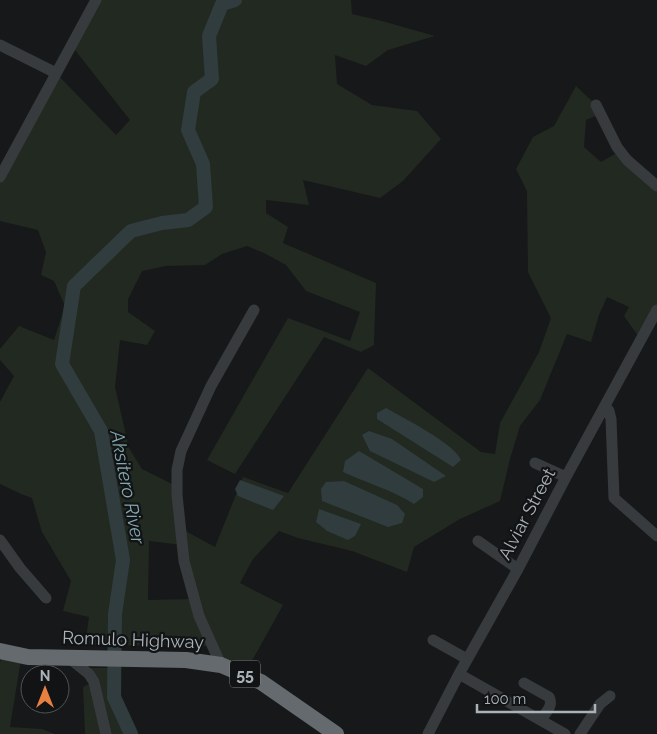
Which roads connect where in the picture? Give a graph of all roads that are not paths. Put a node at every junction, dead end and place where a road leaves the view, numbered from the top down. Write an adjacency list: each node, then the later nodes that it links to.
1 (96, 0): 3 (street)
2 (0, 45): 3 (street)
3 (56, 73): 5 (street)
4 (596, 105): 6 (street)
5 (0, 177)
6 (657, 186)
7 (254, 310): 21 (street)
8 (657, 310): 9 (street, Alviar Street)
9 (605, 406): 11 (street, Alviar Street); 12 (street)
10 (535, 463): 11 (street)
11 (566, 477): 15 (street, Alviar Street)
12 (657, 536)
13 (0, 540): 16 (street)
14 (478, 541): 15 (street)
15 (518, 569): 20 (street, Alviar Street)
16 (46, 598)
17 (433, 640): 20 (street)
18 (0, 651): 19 (highway, Romulo Highway / 55)
19 (73, 658): 21 (highway, Romulo Highway / 55); 26 (street)
20 (467, 659): 22 (street, Alviar Street)
21 (221, 664): 27 (highway, Romulo Highway / 55)
22 (459, 674): 25 (street); 28 (street, Alviar Street)
23 (524, 683): 25 (street)
24 (610, 696): 30 (street)
25 (541, 720): 29 (street)
26 (106, 734)
27 (336, 734)
28 (428, 734)
29 (565, 734)
30 (580, 734)

